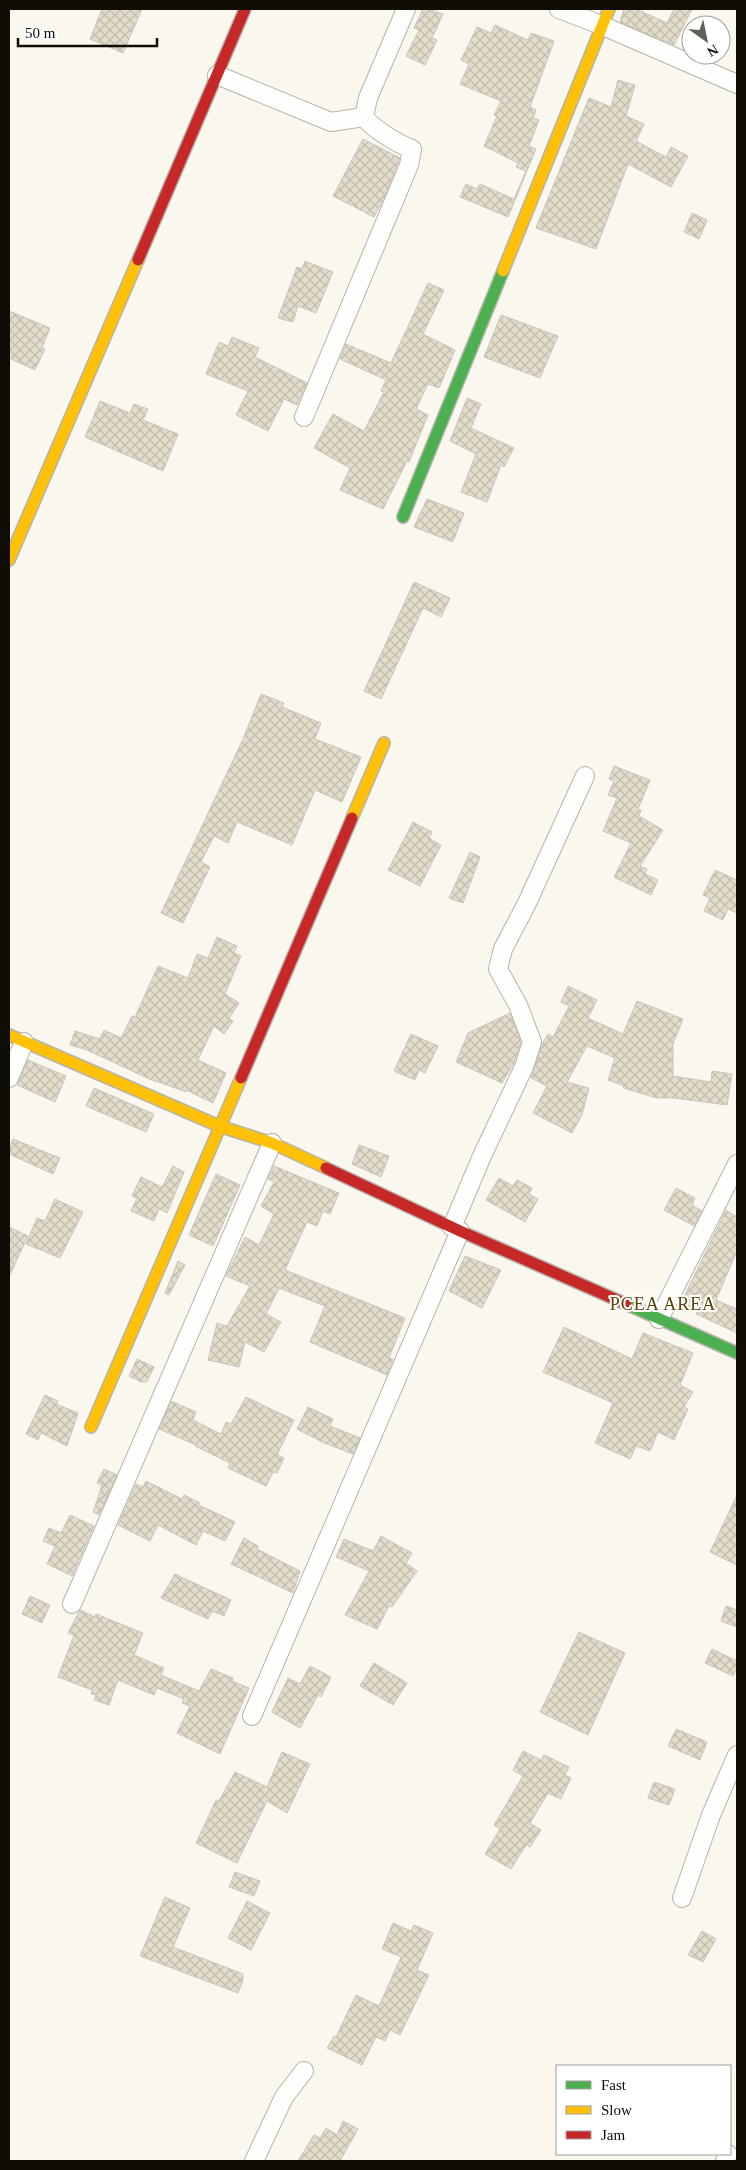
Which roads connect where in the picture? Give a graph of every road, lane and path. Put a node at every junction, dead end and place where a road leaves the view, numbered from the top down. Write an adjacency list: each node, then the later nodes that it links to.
1 (245, 9): 5 (street)
2 (406, 9): 7 (street)
3 (559, 9): 4 (street)
4 (605, 17): 6 (street); 9 (street)
5 (217, 75): 7 (street); 10 (street)
6 (737, 84)
7 (364, 118): 8 (street)
8 (304, 417)
9 (403, 517)
10 (9, 560)
11 (384, 743): 15 (street)
12 (585, 776): 18 (street)
13 (16, 1039): 14 (street); 15 (street)
14 (9, 1078)
15 (218, 1126): 16 (street); 21 (street)
16 (272, 1143): 18 (street); 22 (street)
17 (737, 1164): 19 (street)
18 (456, 1229): 19 (street); 23 (street)
19 (658, 1319): 20 (street)
20 (737, 1353)
21 (91, 1427)
22 (72, 1604)
23 (252, 1716)
24 (737, 1755): 25 (street)
25 (682, 1898)
26 (304, 2071): 27 (street)
27 (254, 2161)

